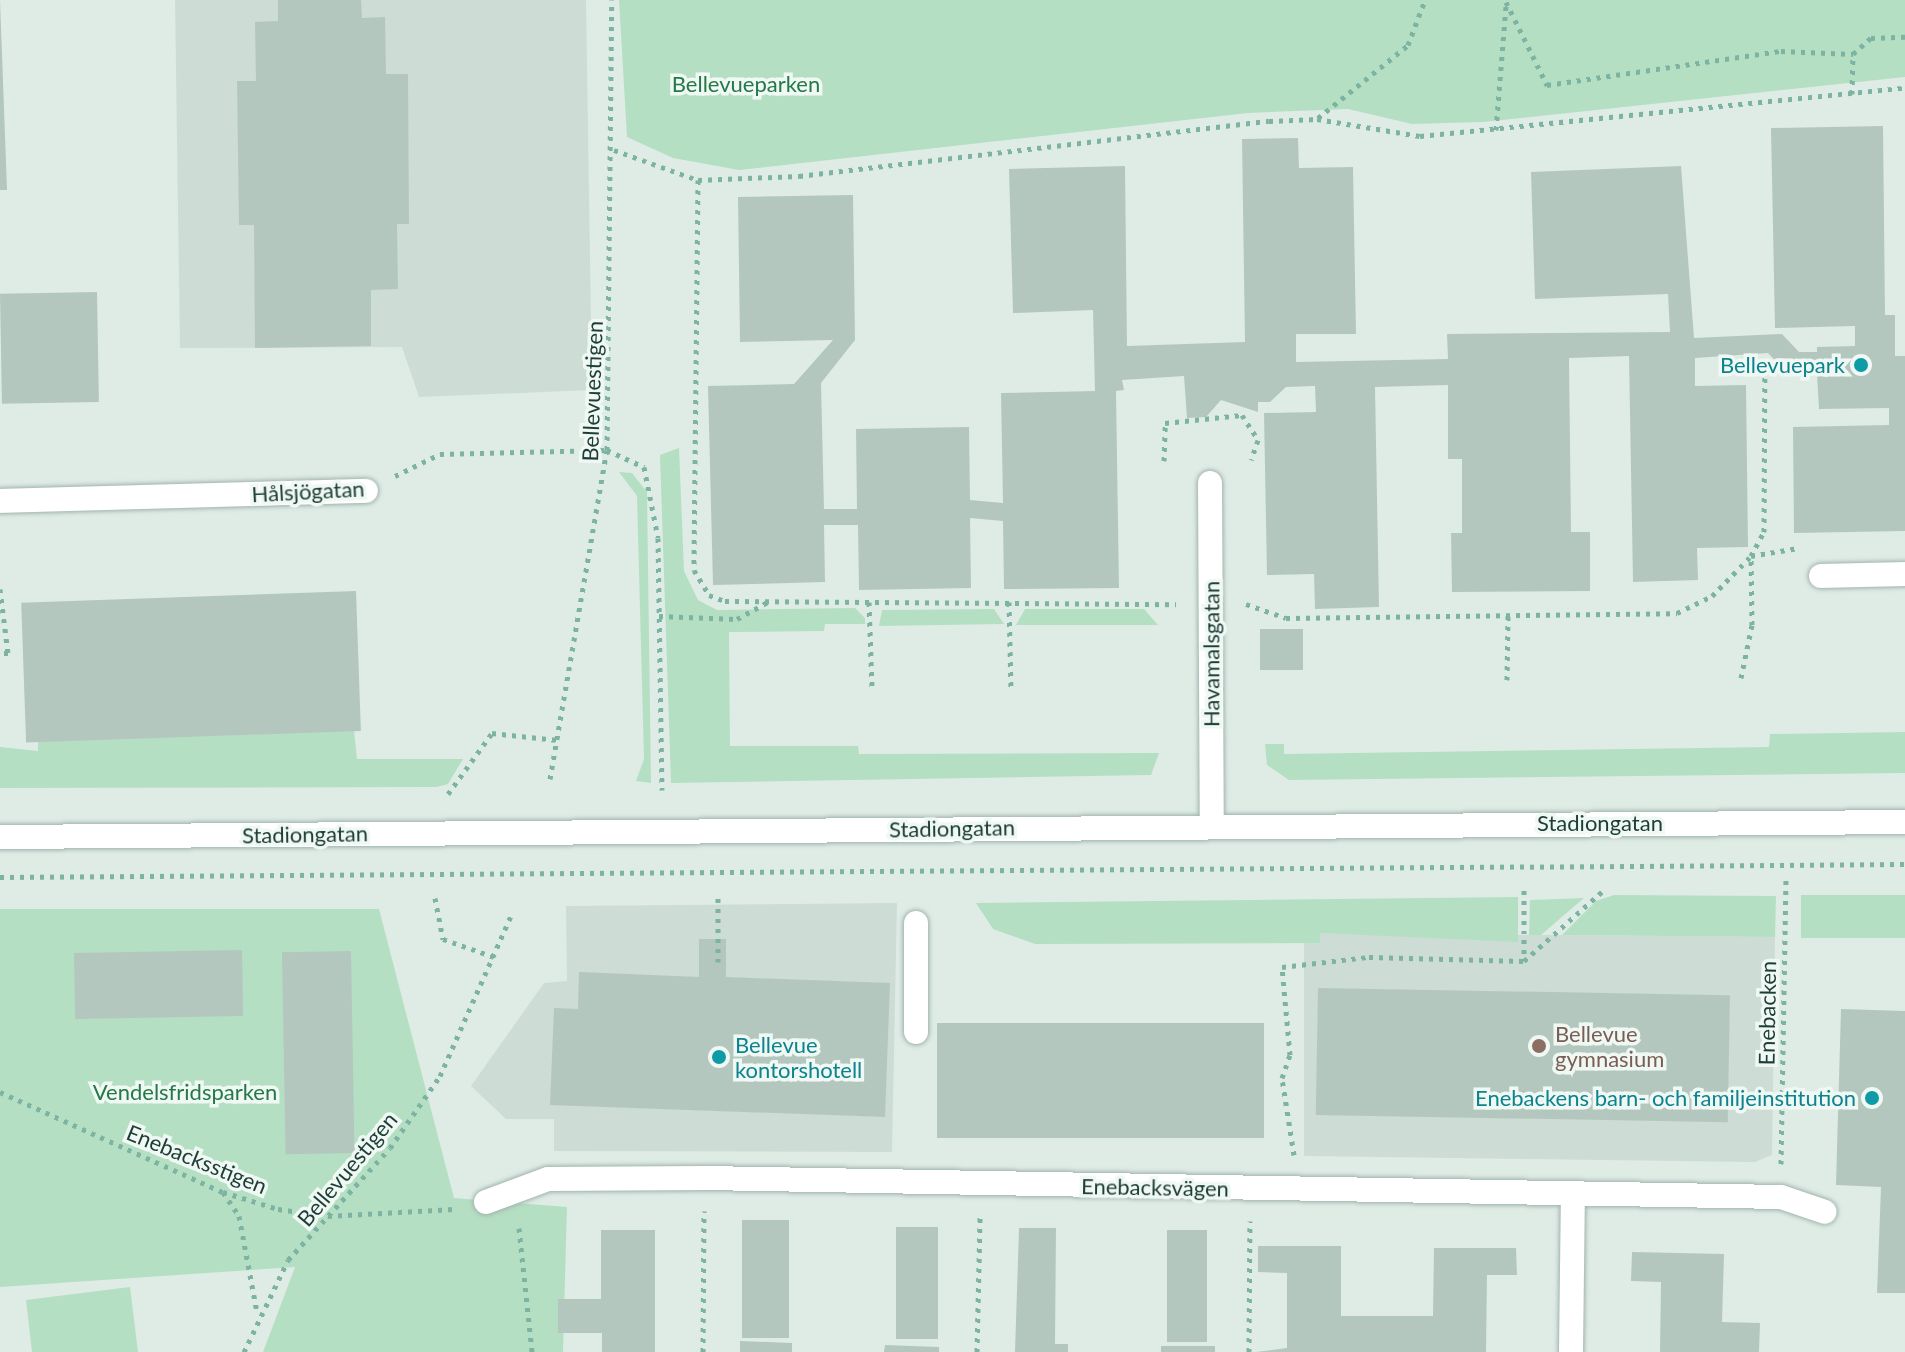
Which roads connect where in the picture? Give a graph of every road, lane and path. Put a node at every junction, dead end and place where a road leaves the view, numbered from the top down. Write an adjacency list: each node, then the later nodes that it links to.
1 (612, 0): 10 (path, Bellevuestigen)
2 (1425, 0): 8 (path)
3 (1506, 1): 5 (path); 9 (path)
4 (1905, 37): 5 (path)
5 (1853, 54): 7 (path)
6 (1905, 88): 7 (path)
7 (1852, 94): 9 (path)
8 (1317, 119): 9 (path); 11 (path)
9 (1496, 130)
10 (614, 150): 11 (path); 17 (path, Bellevuestigen)
11 (698, 180): 28 (path)
12 (1765, 363): 24 (path)
13 (1239, 407): 15 (path)
14 (1214, 408): 16 (path)
15 (1240, 416): 16 (path); 18 (path)
16 (1213, 417): 19 (path)
17 (607, 450): 21 (path, Hålsjögatan); 33 (path); 39 (path, Bellevuestigen)
18 (1251, 460)
19 (1164, 461)
20 (1210, 483): 31 (street, Havamalsgatan)
21 (366, 491): 22 (street, Hålsjögatan)
22 (0, 501)
23 (1803, 548): 24 (path)
24 (1751, 556): 32 (path); 35 (path)
25 (1905, 574): 26 (street)
26 (1821, 576)
27 (0, 589): 34 (path)
28 (769, 601): 29 (path); 33 (path)
29 (869, 602): 30 (path); 38 (path)
30 (1009, 602): 31 (path); 37 (path)
31 (1210, 604): 32 (path); 44 (street, Havamalsgatan)
32 (1508, 615): 36 (path)
33 (659, 616): 41 (path)
34 (0, 653)
35 (1741, 678)
36 (1507, 680)
37 (1011, 687)
38 (872, 688)
39 (558, 740): 40 (path, Bellevuestigen); 42 (path)
40 (550, 779)
41 (662, 790)
42 (448, 794)
43 (1905, 822): 44 (street, Stadiongatan)
44 (1212, 825): 45 (street, Stadiongatan)
45 (0, 837)
46 (1905, 864): 47 (path)
47 (0, 877)
48 (1786, 877): 67 (path, Enebacken)
49 (1524, 890): 56 (path)
50 (1604, 890): 56 (path)
51 (718, 895): 57 (path)
52 (435, 898): 55 (path)
53 (511, 916): 55 (path, Bellevuestigen)
54 (916, 923): 58 (street)
55 (494, 957): 70 (path, Bellevuestigen)
56 (1524, 961): 60 (path)
57 (718, 962)
58 (916, 1032)
59 (0, 1092): 65 (path, Enebacksstigen)
60 (1280, 1162)
61 (704, 1178): 62 (street, Enebacksvägen); 64 (street, Enebacksvägen); 74 (path)
62 (981, 1182): 63 (street, Enebacksvägen); 75 (path)
63 (1251, 1189): 66 (street, Enebacksvägen); 76 (path)
64 (515, 1191): 68 (street, Enebacksvägen); 73 (path)
65 (223, 1192): 70 (path, Enebacksstigen); 71 (path)
66 (1573, 1193): 67 (street, Enebacksvägen); 77 (street)
67 (1781, 1197): 69 (street, Enebacksvägen)
68 (486, 1202): 70 (path, Enebacksstigen)
69 (1825, 1212)
70 (328, 1216): 71 (path, Bellevuestigen)
71 (257, 1313): 72 (path, Bellevuestigen)
72 (244, 1352)
73 (532, 1352)
74 (703, 1352)
75 (977, 1352)
76 (1249, 1352)
77 (1571, 1352)

